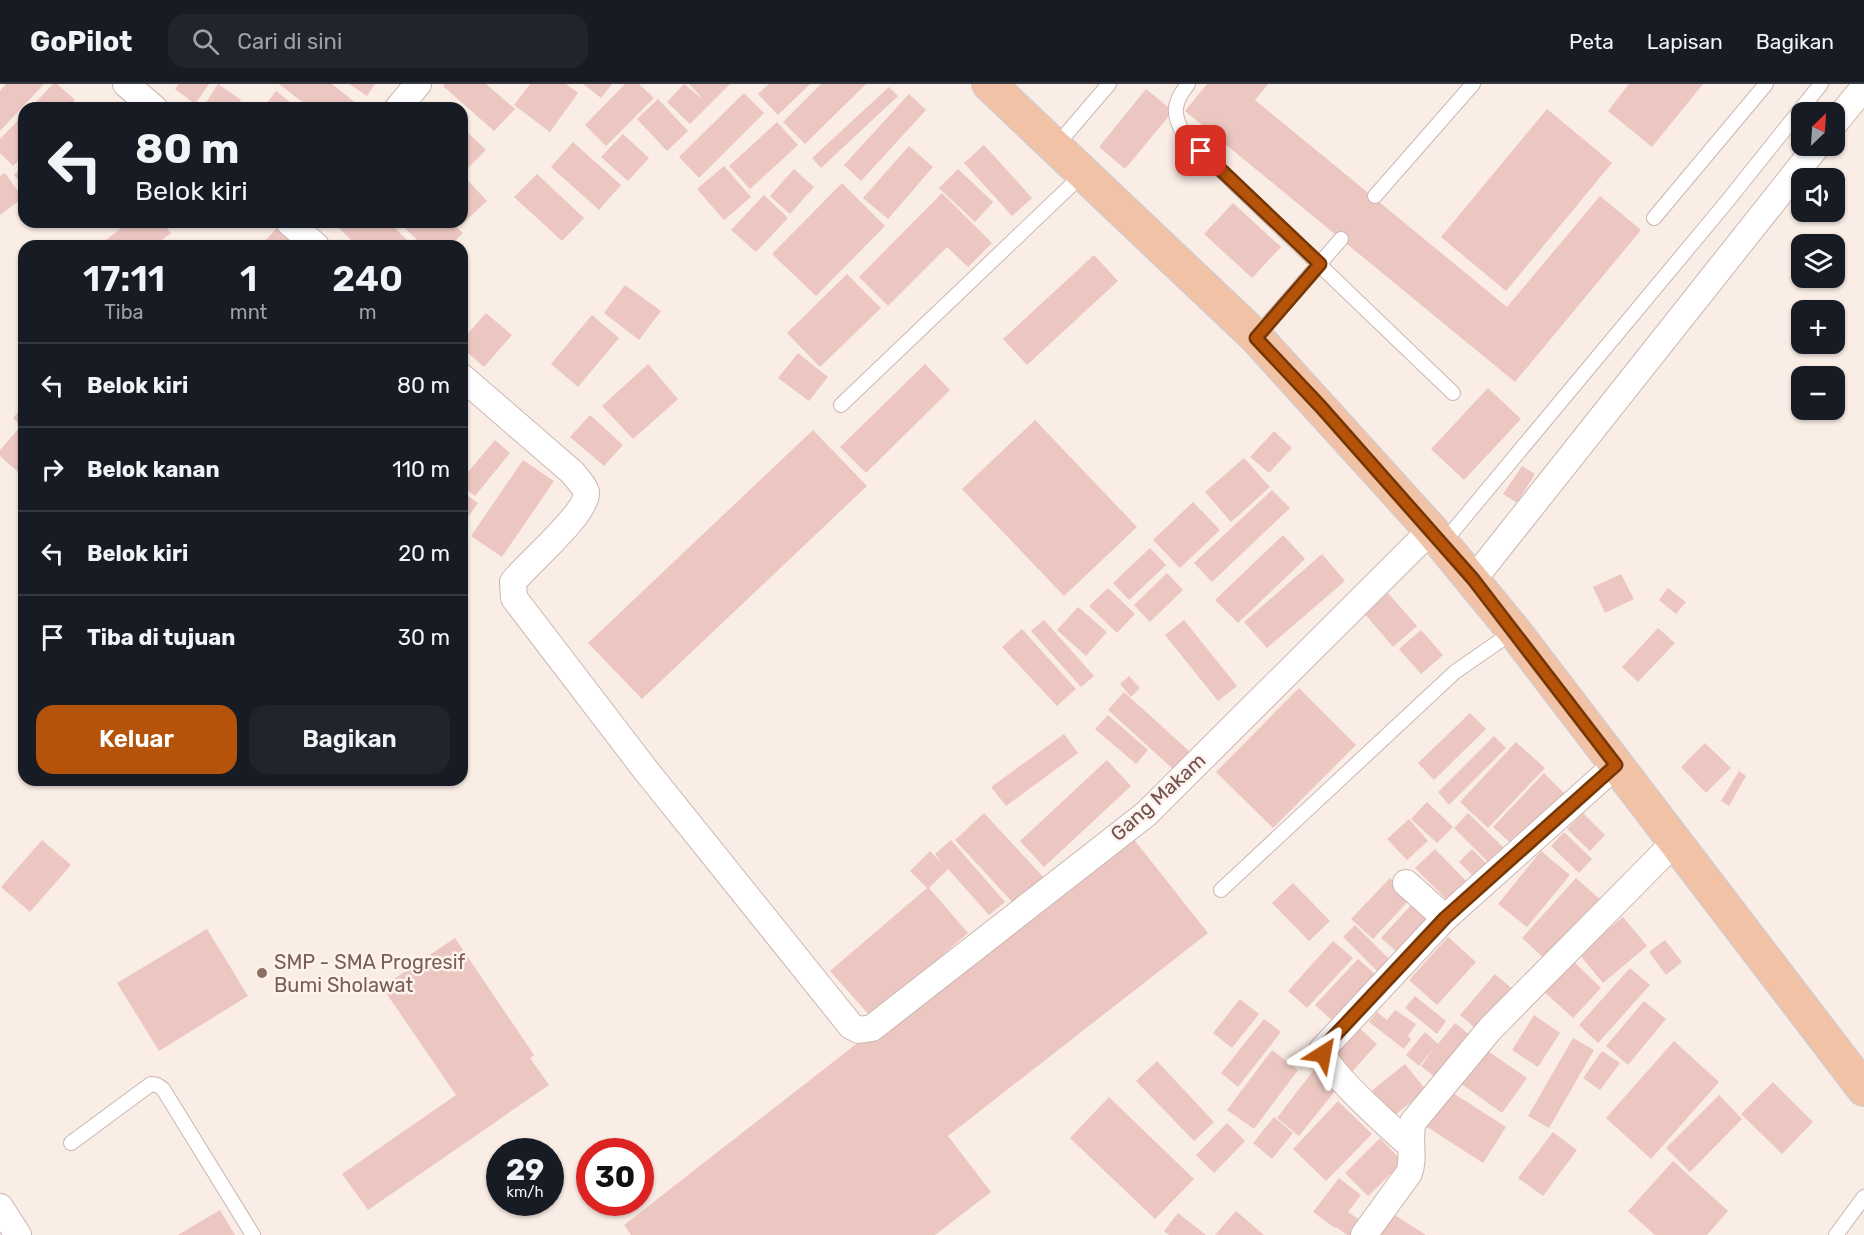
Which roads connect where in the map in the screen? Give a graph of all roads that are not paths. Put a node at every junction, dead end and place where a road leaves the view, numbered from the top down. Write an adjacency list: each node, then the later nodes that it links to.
1 (126, 84): 10 (street)
2 (418, 84): 11 (street)
3 (989, 84): 13 (main road)
4 (1109, 84): 13 (lane)
5 (1188, 84): 19 (lane)
6 (1473, 84): 16 (lane)
7 (1766, 84): 17 (lane)
8 (1821, 84): 24 (lane)
9 (1864, 87): 12 (street)
10 (147, 102)
11 (403, 102)
12 (1845, 110)
13 (1056, 146): 15 (main road)
14 (1809, 156): 25 (street)
15 (1083, 174): 20 (main road); 23 (lane)
16 (1375, 196)
17 (1654, 218)
18 (1341, 239): 19 (lane)
19 (1320, 264): 20 (lane); 22 (lane)
20 (1256, 338): 24 (main road)
21 (468, 382): 24 (street, Gang Makam)
22 (1453, 393)
23 (842, 405)
24 (1437, 537): 25 (main road)
25 (1473, 579): 26 (main road)
26 (1514, 632): 27 (main road); 30 (lane)
27 (1616, 765): 28 (main road); 31 (street)
28 (1674, 843): 32 (main road); 34 (street)
29 (1406, 883): 31 (street)
30 (1221, 890)
31 (1445, 918): 34 (street)
32 (1864, 1089)
33 (71, 1143): 38 (lane)
34 (1411, 1146): 39 (street)
35 (1864, 1197): 40 (lane)
36 (0, 1207): 37 (street)
37 (18, 1235)
38 (253, 1235)
39 (1364, 1235)
40 (1836, 1235)

